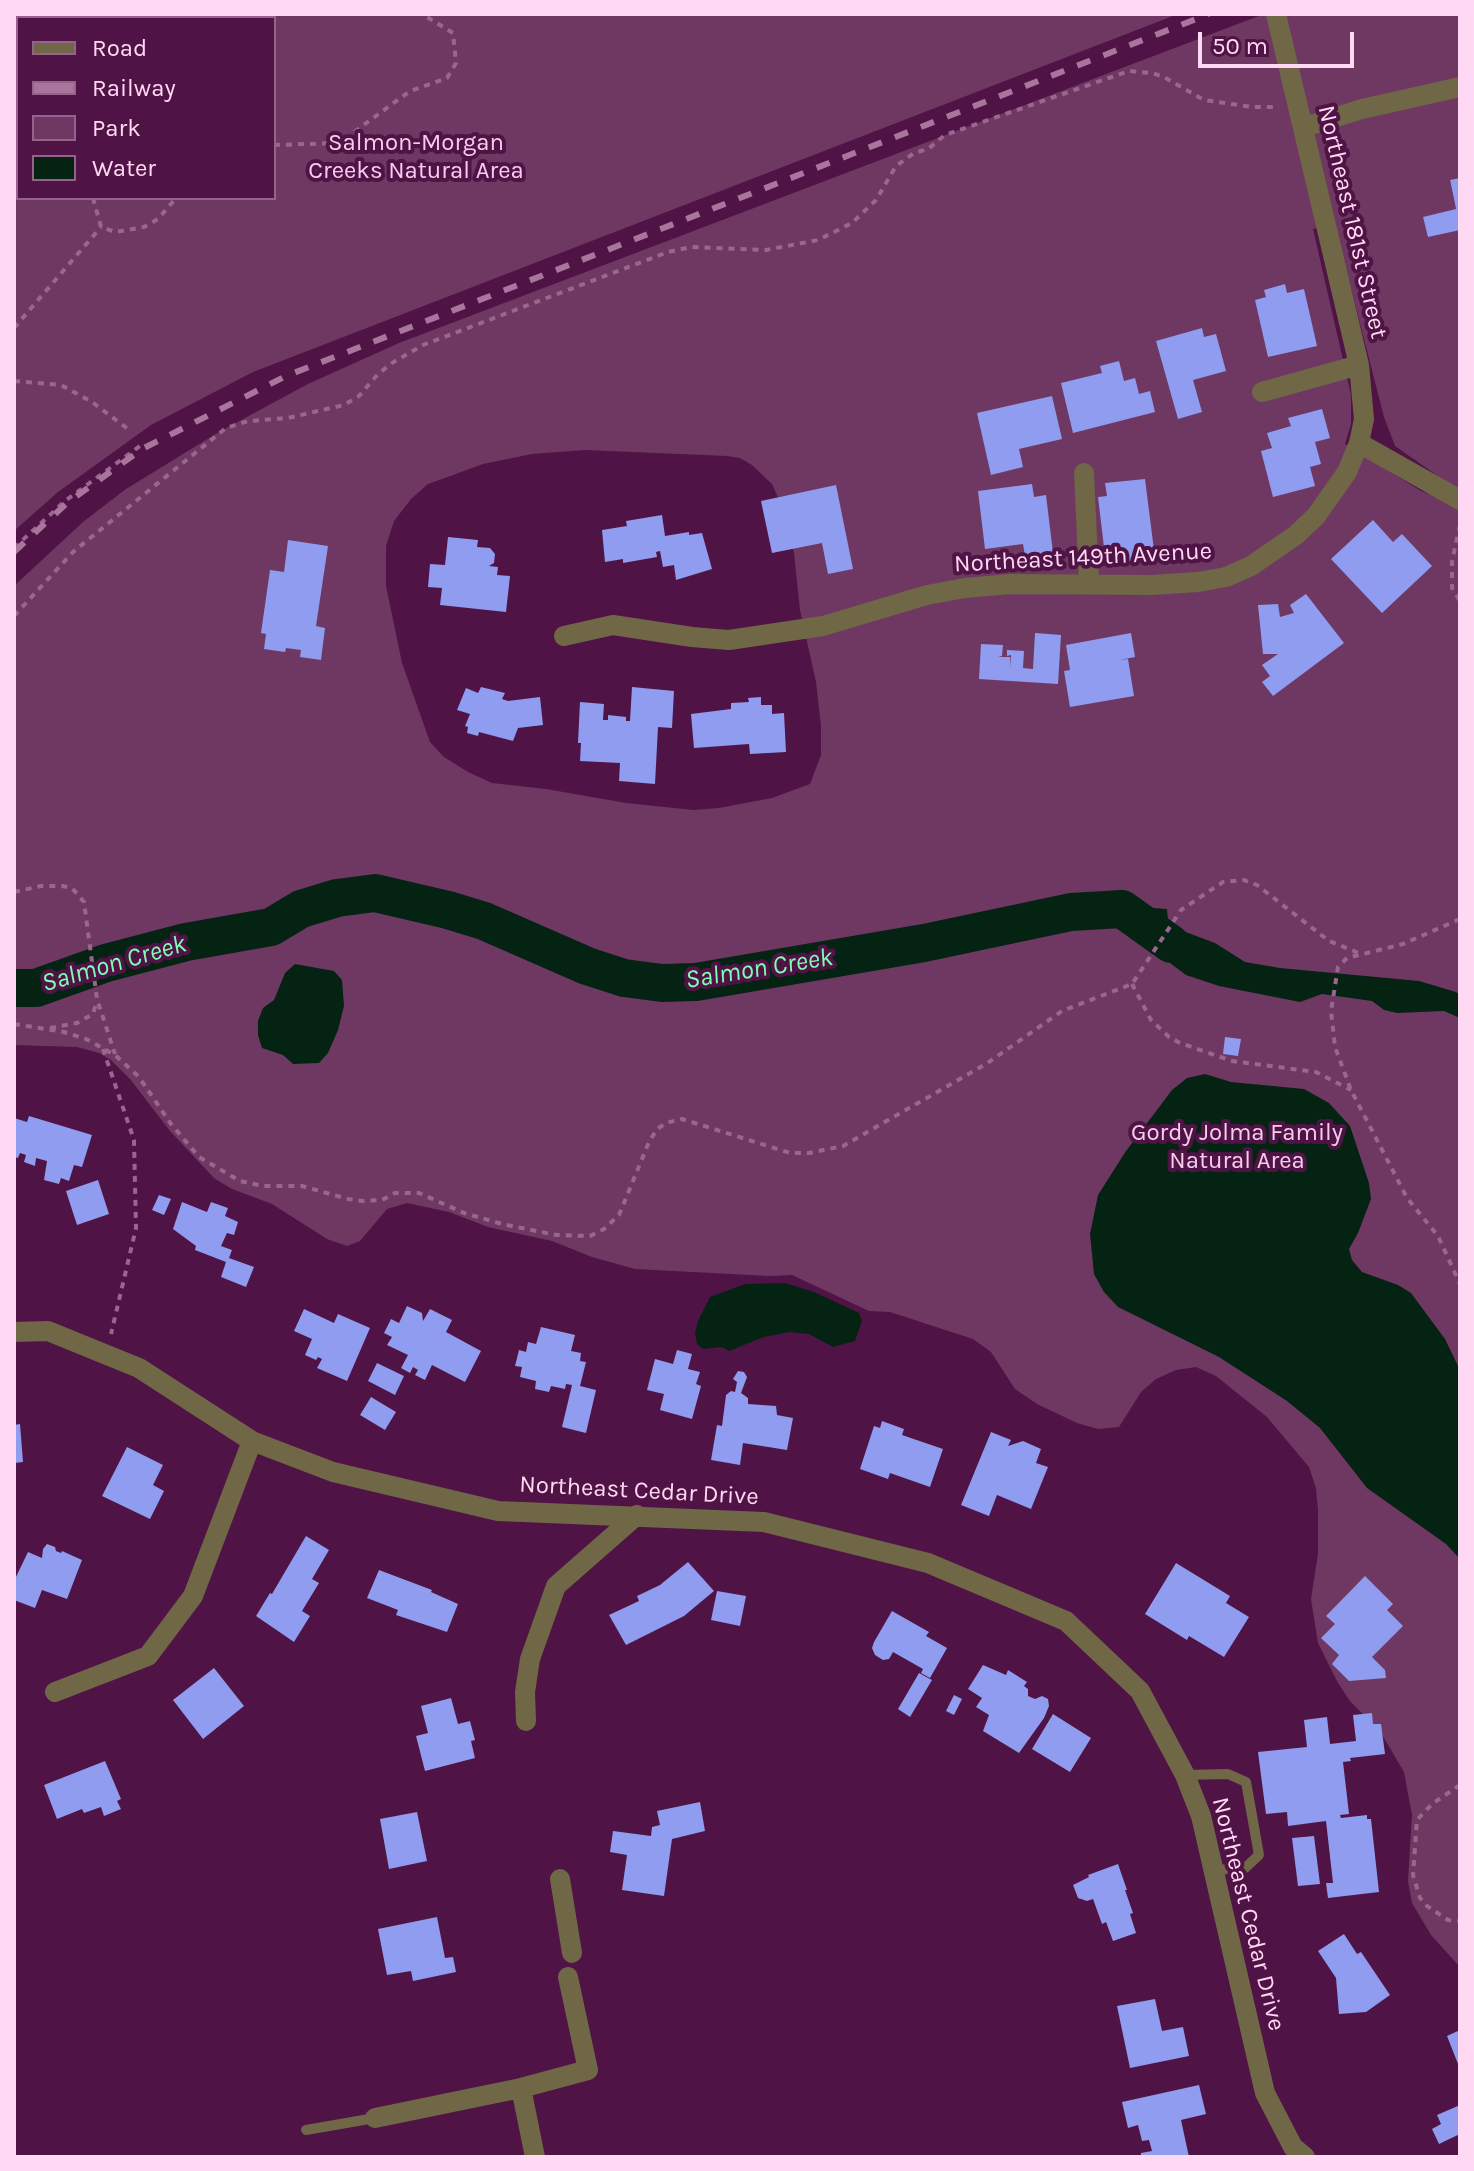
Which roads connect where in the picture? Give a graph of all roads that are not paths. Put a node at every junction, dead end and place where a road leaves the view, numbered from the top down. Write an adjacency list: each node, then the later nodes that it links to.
1 (1276, 14): 3 (street, Northeast 181st Street)
2 (1460, 87): 3 (street)
3 (1304, 127): 4 (street, Northeast 181st Street)
4 (1359, 365): 5 (street); 6 (street, Northeast 181st Street)
5 (1262, 392)
6 (1359, 443): 8 (street); 9 (street, Northeast 149th Avenue)
7 (1084, 473): 9 (street)
8 (1460, 500)
9 (1089, 583): 10 (street, Northeast 149th Avenue)
10 (564, 636)
11 (14, 1332): 12 (street, Northeast Cedar Drive)
12 (252, 1441): 13 (street, Northeast Cedar Drive); 14 (street)
13 (637, 1515): 15 (street); 16 (street, Northeast Cedar Drive)
14 (55, 1692)
15 (526, 1721)
16 (1185, 1775): 17 (street, Northeast Cedar Drive); 17 (lane)
17 (1214, 1870): 25 (street, Northeast Cedar Drive)
18 (560, 1879): 19 (street)
19 (572, 1953)
20 (568, 1977): 21 (street)
21 (521, 2088): 22 (street); 24 (street)
22 (375, 2118): 23 (lane)
23 (306, 2130)
24 (535, 2157)
25 (1305, 2157)

